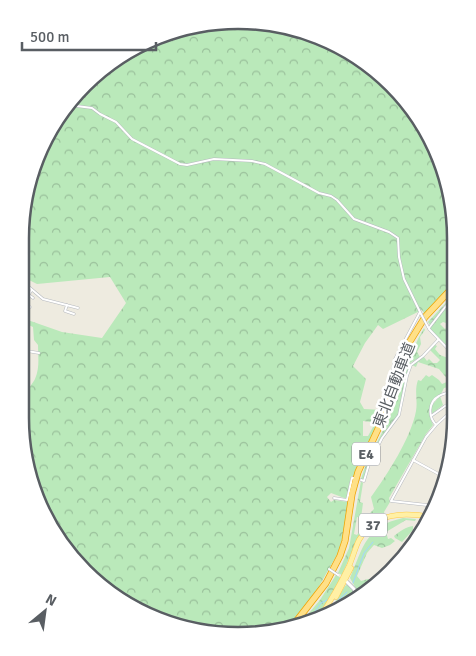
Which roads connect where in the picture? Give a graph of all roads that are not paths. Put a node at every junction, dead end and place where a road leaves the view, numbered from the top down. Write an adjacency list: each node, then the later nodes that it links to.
1 (76, 106): 11 (street)
2 (29, 287): 3 (street)
3 (32, 290): 4 (street); 8 (street)
4 (29, 294): 6 (street)
5 (447, 294): 36 (highway, 東北自動車道 / E4)
6 (33, 298)
7 (447, 298): 35 (highway, 東北自動車道 / E4)
8 (67, 305): 10 (street); 12 (street)
9 (447, 306): 13 (street)
10 (78, 308)
11 (421, 313): 13 (street, bridge); 19 (street)
12 (74, 314)
13 (429, 328): 14 (street)
14 (438, 340): 15 (street); 27 (street)
15 (447, 348)
16 (29, 351): 17 (street)
17 (39, 353)
18 (447, 394): 21 (street)
19 (386, 399)
20 (447, 405): 21 (street)
21 (431, 416): 23 (street)
22 (447, 417): 23 (street)
23 (436, 425): 24 (street)
24 (413, 460): 25 (street); 29 (street)
25 (439, 474)
26 (354, 478): 28 (street)
27 (361, 480)
28 (334, 498)
29 (427, 505)
30 (423, 516): 32 (main road, 37)
31 (329, 569): 32 (street, bridge)
32 (344, 579): 33 (street); 34 (main road, 37)
33 (355, 591)
34 (328, 607)
35 (302, 617)
36 (298, 618)

